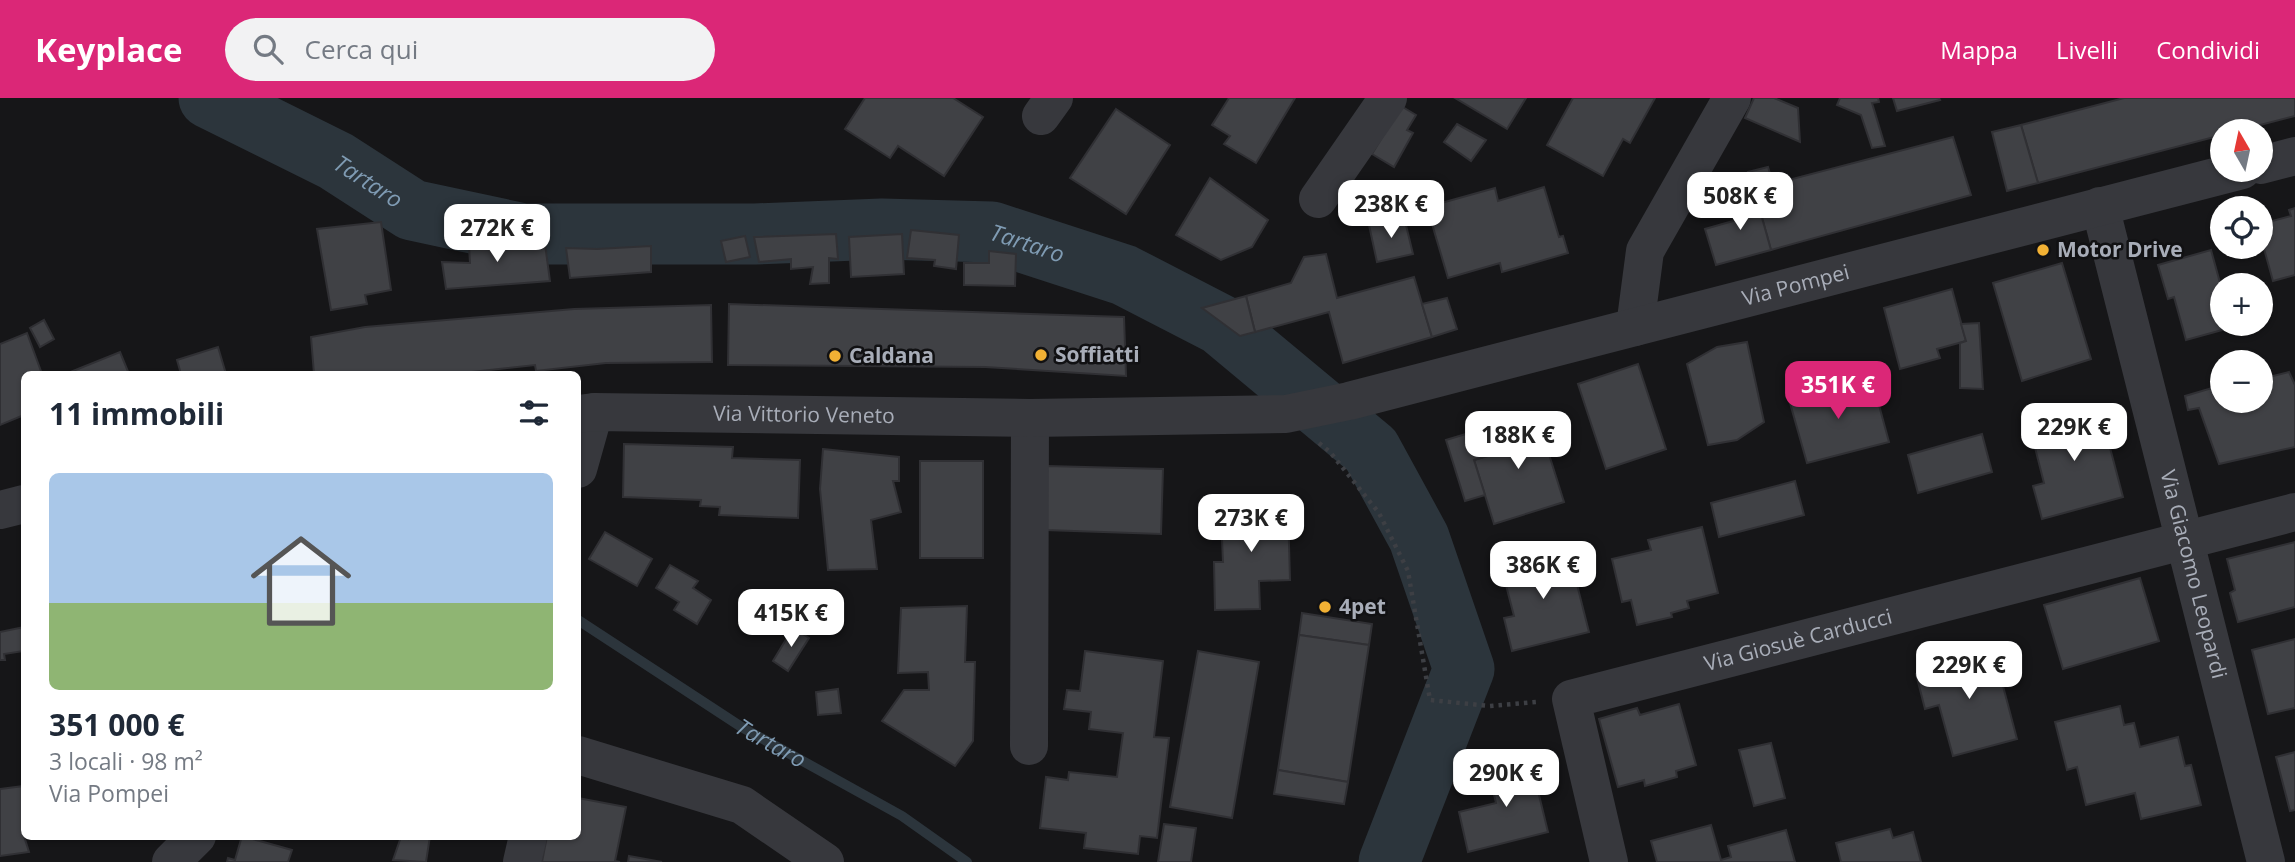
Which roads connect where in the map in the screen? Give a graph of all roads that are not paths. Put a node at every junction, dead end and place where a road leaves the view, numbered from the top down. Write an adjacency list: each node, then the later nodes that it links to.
1 (1388, 98): 6 (street)
2 (1732, 98): 8 (street)
3 (2295, 156): 4 (street)
4 (2273, 162)
5 (2210, 178): 7 (street, Via Pompei)
6 (1318, 199)
7 (2100, 206): 8 (street, Via Pompei); 16 (street, Via Giacomo Leopardi)
8 (1635, 327): 9 (street, Via Pompei)
9 (1349, 401): 11 (street, Via Vittorio Veneto)
10 (586, 413): 11 (street, Via Vittorio Veneto); 12 (street)
11 (1030, 418): 17 (street)
12 (581, 448)
13 (21, 505): 14 (street)
14 (0, 510)
15 (2295, 512): 16 (street, Via Giosuè Carducci)
16 (2186, 539): 24 (street, Via Giosuè Carducci); 25 (street, Via Giacomo Leopardi)
17 (1029, 746)
18 (581, 756): 23 (street)
19 (193, 840): 21 (street)
20 (527, 840): 22 (street)
21 (171, 862)
22 (522, 862)
23 (825, 862)
24 (1609, 862)
25 (2266, 862)

